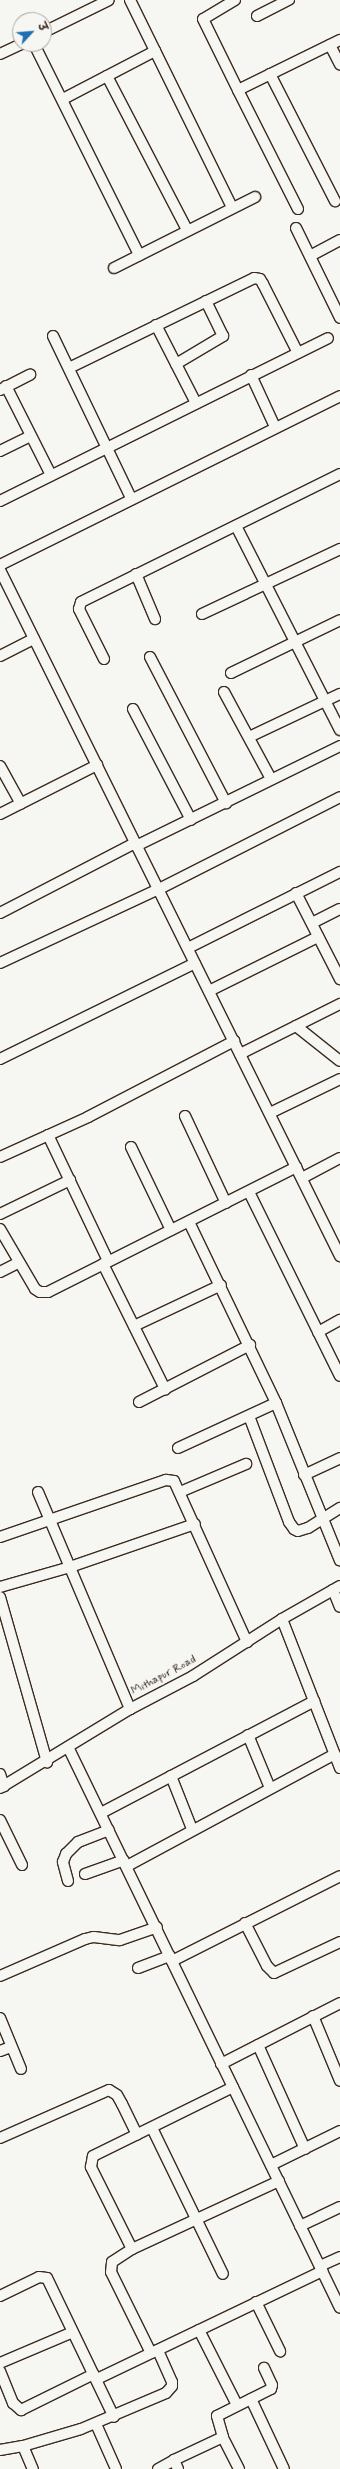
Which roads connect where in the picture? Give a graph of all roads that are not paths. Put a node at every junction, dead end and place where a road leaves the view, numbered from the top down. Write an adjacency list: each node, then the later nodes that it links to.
1 (109, 0): 6 (street)
2 (130, 0): 10 (street)
3 (235, 0): 16 (street)
4 (289, 0): 5 (street)
5 (257, 16)
6 (52, 28)
7 (340, 40): 8 (street)
8 (330, 44): 13 (street); 14 (street)
9 (12, 48): 12 (street)
10 (155, 51): 15 (street); 20 (street)
11 (38, 52): 17 (street)
12 (0, 54)
13 (340, 66)
14 (270, 74): 16 (street); 19 (street)
15 (107, 76): 17 (street); 23 (street)
16 (238, 90): 21 (street)
17 (63, 99): 25 (street)
18 (255, 197): 20 (street)
19 (335, 201)
20 (232, 207): 23 (street)
21 (298, 209)
22 (296, 228): 26 (street)
23 (187, 230): 25 (street)
24 (340, 240): 26 (street)
25 (139, 256): 27 (street)
26 (310, 256): 29 (street)
27 (114, 268)
28 (206, 301): 30 (street); 33 (street); 34 (street)
29 (340, 316)
30 (156, 325): 34 (street); 35 (street)
31 (53, 336): 35 (street)
32 (328, 338): 33 (street)
33 (298, 353): 37 (street)
34 (176, 364): 40 (street)
35 (69, 368): 43 (street)
36 (30, 374): 38 (street)
37 (251, 375): 40 (street); 41 (street)
38 (3, 388): 42 (street)
39 (340, 396): 41 (street)
40 (196, 402): 43 (street)
41 (275, 427): 47 (street)
42 (31, 436): 44 (street); 46 (street)
43 (106, 447): 46 (street); 47 (street)
44 (0, 451)
45 (340, 474): 49 (street)
46 (51, 475): 48 (street)
47 (131, 498): 51 (street)
48 (0, 501)
49 (236, 526): 53 (street); 54 (street)
50 (340, 549): 54 (street)
51 (0, 565)
52 (0, 570): 58 (street)
53 (136, 574): 56 (street); 62 (street)
54 (266, 584): 55 (street); 59 (street)
55 (202, 614)
56 (155, 619)
57 (340, 620): 59 (street)
58 (34, 639): 60 (street); 71 (street)
59 (296, 643): 63 (street); 66 (street)
60 (0, 656)
61 (150, 657): 75 (street)
62 (104, 659)
63 (231, 673)
64 (224, 692): 69 (street)
65 (340, 694): 66 (street)
66 (325, 701): 68 (street); 69 (street)
67 (133, 709): 78 (street)
68 (340, 730)
69 (249, 737): 73 (street)
70 (340, 746): 73 (street)
71 (97, 765): 76 (street); 79 (street)
72 (0, 766): 76 (street)
73 (271, 779): 75 (street)
74 (340, 797): 81 (street)
75 (226, 803): 78 (street)
76 (21, 804): 77 (street)
77 (0, 814)
78 (191, 820): 79 (street)
79 (135, 844): 81 (street); 84 (street)
80 (340, 872): 82 (street)
81 (159, 889): 87 (street); 88 (street)
82 (296, 893): 85 (street); 87 (street)
83 (340, 909): 85 (street)
84 (0, 913)
85 (312, 923): 86 (street)
86 (318, 937): 90 (street); 91 (street)
87 (188, 948): 89 (street)
88 (0, 963)
89 (195, 963): 91 (street); 96 (street)
90 (340, 979)
91 (209, 991): 94 (street)
92 (340, 1004): 93 (street)
93 (296, 1026): 95 (street); 97 (street)
94 (234, 1041): 95 (street); 101 (street)
95 (240, 1054): 99 (street)
96 (0, 1059)
97 (340, 1061)
98 (340, 1079): 99 (street)
99 (270, 1113): 105 (street)
100 (185, 1116): 109 (street)
101 (48, 1135): 103 (street); 107 (street)
102 (131, 1147): 113 (street)
103 (0, 1157)
104 (340, 1158): 106 (street)
105 (296, 1167): 106 (street); 108 (street)
106 (302, 1178): 114 (street)
107 (70, 1180): 110 (street); 115 (street)
108 (249, 1192): 109 (street); 121 (street)
109 (226, 1203): 111 (street)
110 (0, 1214)
111 (189, 1222): 113 (street); 118 (street)
112 (0, 1229): 116 (street)
113 (171, 1230): 115 (street)
114 (340, 1256)
115 (106, 1262): 116 (street); 120 (street)
116 (18, 1263): 117 (street)
117 (0, 1272)
118 (222, 1285): 120 (street); 122 (street)
119 (340, 1320): 121 (street)
120 (134, 1326): 124 (street)
121 (318, 1332): 123 (street)
122 (250, 1345): 124 (street); 126 (street)
123 (340, 1376)
124 (165, 1389): 125 (street)
125 (139, 1402)
126 (276, 1403): 127 (street); 131 (street)
127 (249, 1416): 128 (street); 135 (street)
128 (178, 1448)
129 (340, 1458): 131 (street)
130 (246, 1464): 133 (street)
131 (304, 1475): 135 (street)
132 (38, 1492): 136 (street)
133 (180, 1492): 136 (street); 137 (street)
134 (340, 1508): 135 (street)
135 (322, 1517): 139 (street)
136 (51, 1520): 138 (street); 140 (street)
137 (194, 1524): 140 (street); 146 (street)
138 (0, 1537)
139 (340, 1561)
140 (70, 1567): 141 (street); 148 (street)
141 (0, 1588)
142 (336, 1588): 144 (street); 145 (street, Mithapur Road)
143 (0, 1597): 152 (street)
144 (340, 1607)
145 (282, 1619): 146 (street, Mithapur Road); 147 (street)
146 (247, 1642): 148 (street, Mithapur Road)
147 (314, 1701): 149 (street); 151 (street)
148 (130, 1709): 150 (street, Mithapur Road)
149 (248, 1735): 155 (street); 157 (street)
150 (68, 1747): 152 (street, Mithapur Road); 158 (street)
151 (335, 1754): 153 (street); 157 (street)
152 (46, 1762): 156 (street, Mithapur Road)
153 (340, 1768)
154 (0, 1774): 156 (street)
155 (171, 1776): 158 (street); 160 (street)
156 (2, 1787)
157 (270, 1788): 160 (street)
158 (101, 1813): 161 (street)
159 (0, 1820): 163 (street)
160 (192, 1829): 162 (street)
161 (109, 1830): 162 (street); 166 (street)
162 (125, 1863): 164 (street); 168 (street)
163 (22, 1865)
164 (85, 1874)
165 (340, 1876): 167 (street)
166 (68, 1880)
167 (245, 1923): 169 (street); 170 (street)
168 (156, 1927): 170 (street); 172 (street)
169 (340, 1942)
170 (171, 1958): 171 (street); 179 (street)
171 (138, 1968)
172 (0, 1976)
173 (340, 2003): 174 (street)
174 (313, 2016): 176 (street); 181 (street)
175 (0, 2018): 177 (street)
176 (258, 2045): 179 (street); 187 (street)
177 (11, 2047): 178 (street); 180 (street)
178 (0, 2051)
179 (221, 2064): 182 (street)
180 (21, 2069)
181 (340, 2081)
182 (233, 2087): 183 (street); 188 (street)
183 (152, 2128): 185 (street); 191 (street)
184 (340, 2131): 187 (street)
185 (137, 2135): 186 (street); 193 (street)
186 (0, 2138)
187 (304, 2149): 188 (street)
188 (271, 2165): 189 (street)
189 (279, 2182): 191 (street); 192 (street)
190 (340, 2206): 192 (street)
191 (196, 2220): 193 (street); 196 (street)
192 (300, 2226): 195 (street)
193 (132, 2249): 203 (street)
194 (340, 2257): 195 (street)
195 (321, 2268): 198 (street); 199 (street)
196 (223, 2274)
197 (0, 2296): 201 (street)
198 (256, 2302): 200 (street); 202 (street)
199 (340, 2308)
200 (199, 2330): 203 (street); 209 (street)
201 (74, 2332): 204 (street); 207 (street)
202 (280, 2351)
203 (154, 2352): 207 (street); 210 (street)
204 (0, 2363)
205 (264, 2368): 208 (street)
206 (0, 2371): 207 (street)
207 (95, 2377): 210 (street)
208 (251, 2399): 209 (street); 220 (street)
209 (237, 2405): 212 (street)
210 (114, 2417): 211 (street)
211 (96, 2424): 213 (street); 217 (street)
212 (223, 2437): 215 (street); 219 (street)
213 (22, 2446): 214 (street); 216 (street)
214 (0, 2450)
215 (176, 2465): 218 (street)
216 (33, 2469)
217 (116, 2469)
218 (158, 2469)
219 (239, 2469)
220 (284, 2469)

